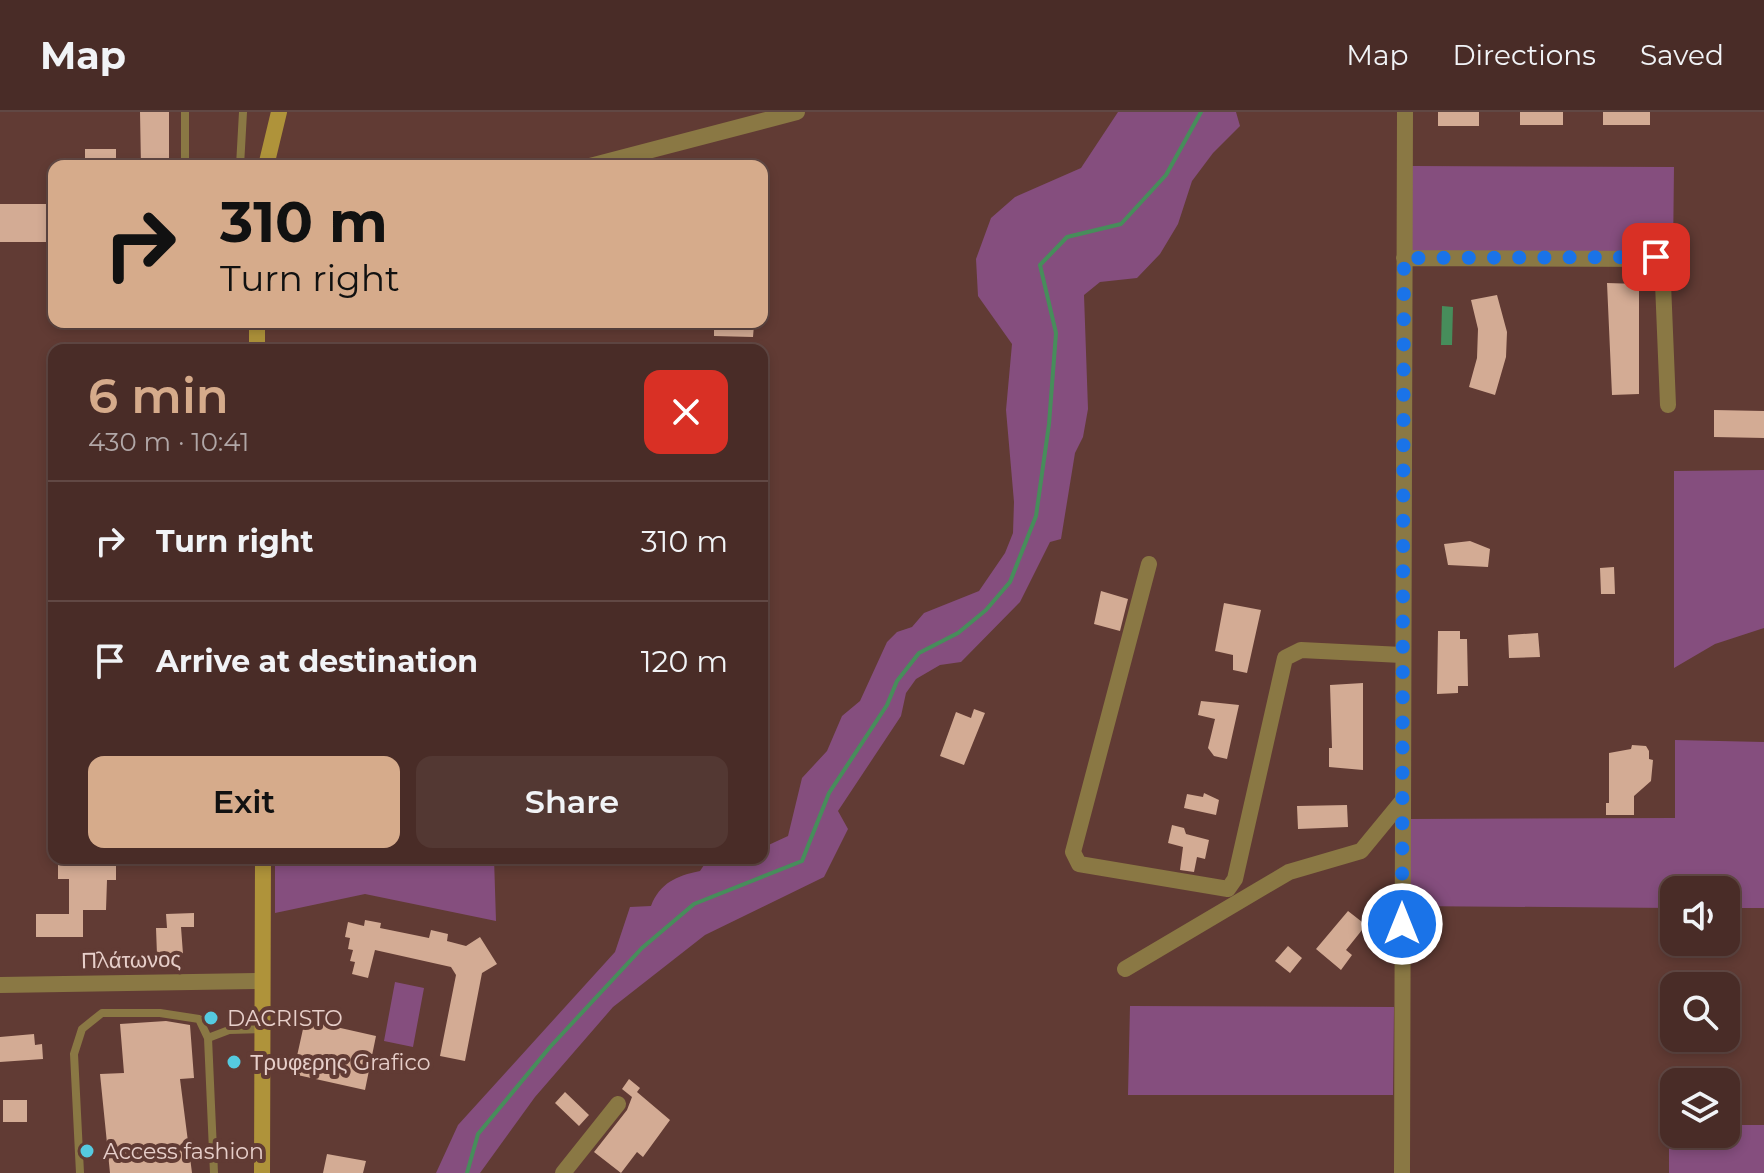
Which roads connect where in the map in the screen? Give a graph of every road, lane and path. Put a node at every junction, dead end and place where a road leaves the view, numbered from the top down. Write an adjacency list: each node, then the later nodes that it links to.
1 (185, 112): 6 (lane)
2 (243, 112): 7 (lane)
3 (797, 112): 9 (street)
4 (1405, 112): 10 (street)
5 (276, 113): 8 (main road)
6 (185, 160)
7 (240, 160)
8 (267, 160)
9 (613, 160)
10 (1404, 258): 11 (street); 13 (street)
11 (1668, 405)
12 (1149, 564): 13 (street)
13 (1402, 655): 14 (street)
14 (1403, 800): 16 (street); 26 (street)
15 (263, 864): 17 (main road)
16 (1125, 969)
17 (262, 981): 18 (street, Πλάτωνος); 19 (main road)
18 (0, 985)
19 (263, 1029): 20 (lane); 24 (main road)
20 (208, 1038): 22 (lane); 23 (lane)
21 (618, 1104): 25 (street)
22 (80, 1173)
23 (214, 1173)
24 (262, 1173)
25 (563, 1173)
26 (1402, 1173)

